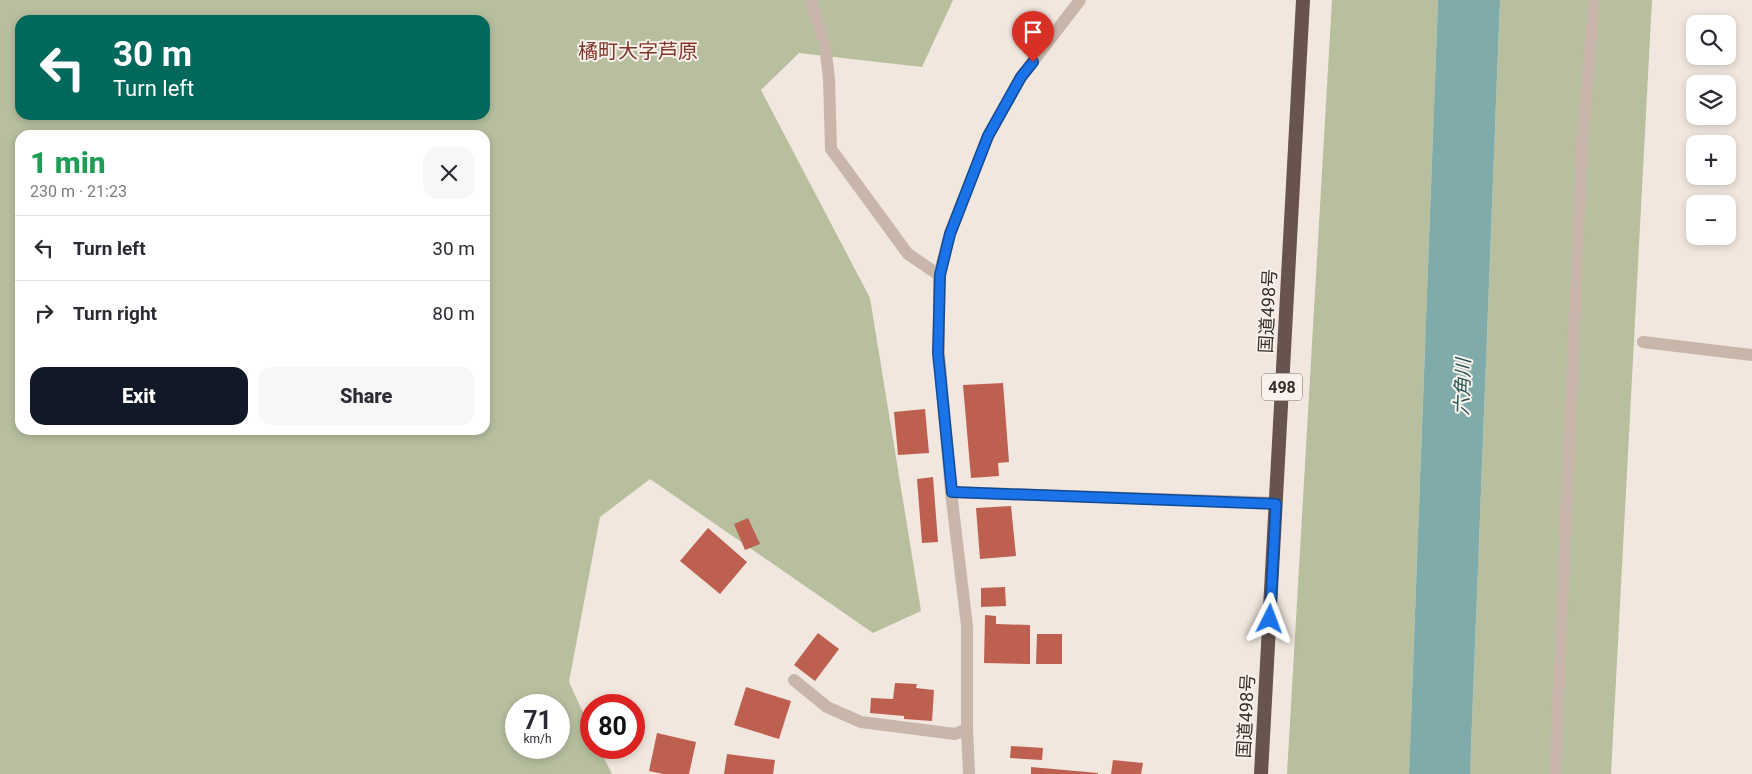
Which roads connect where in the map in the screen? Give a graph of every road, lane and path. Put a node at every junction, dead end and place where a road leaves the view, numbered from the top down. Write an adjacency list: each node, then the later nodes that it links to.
1 (811, 0): 5 (street)
2 (1080, 0): 5 (street)
3 (1303, 0): 9 (highway, 国道498号 / 498)
4 (1594, 0): 14 (street)
5 (940, 275): 8 (street)
6 (1643, 342): 7 (street)
7 (1752, 355)
8 (952, 492): 9 (street); 11 (street)
9 (1276, 504): 13 (highway, 国道498号 / 498)
10 (794, 680): 11 (street)
11 (967, 729): 12 (street)
12 (969, 774)
13 (1261, 774)
14 (1555, 774)

